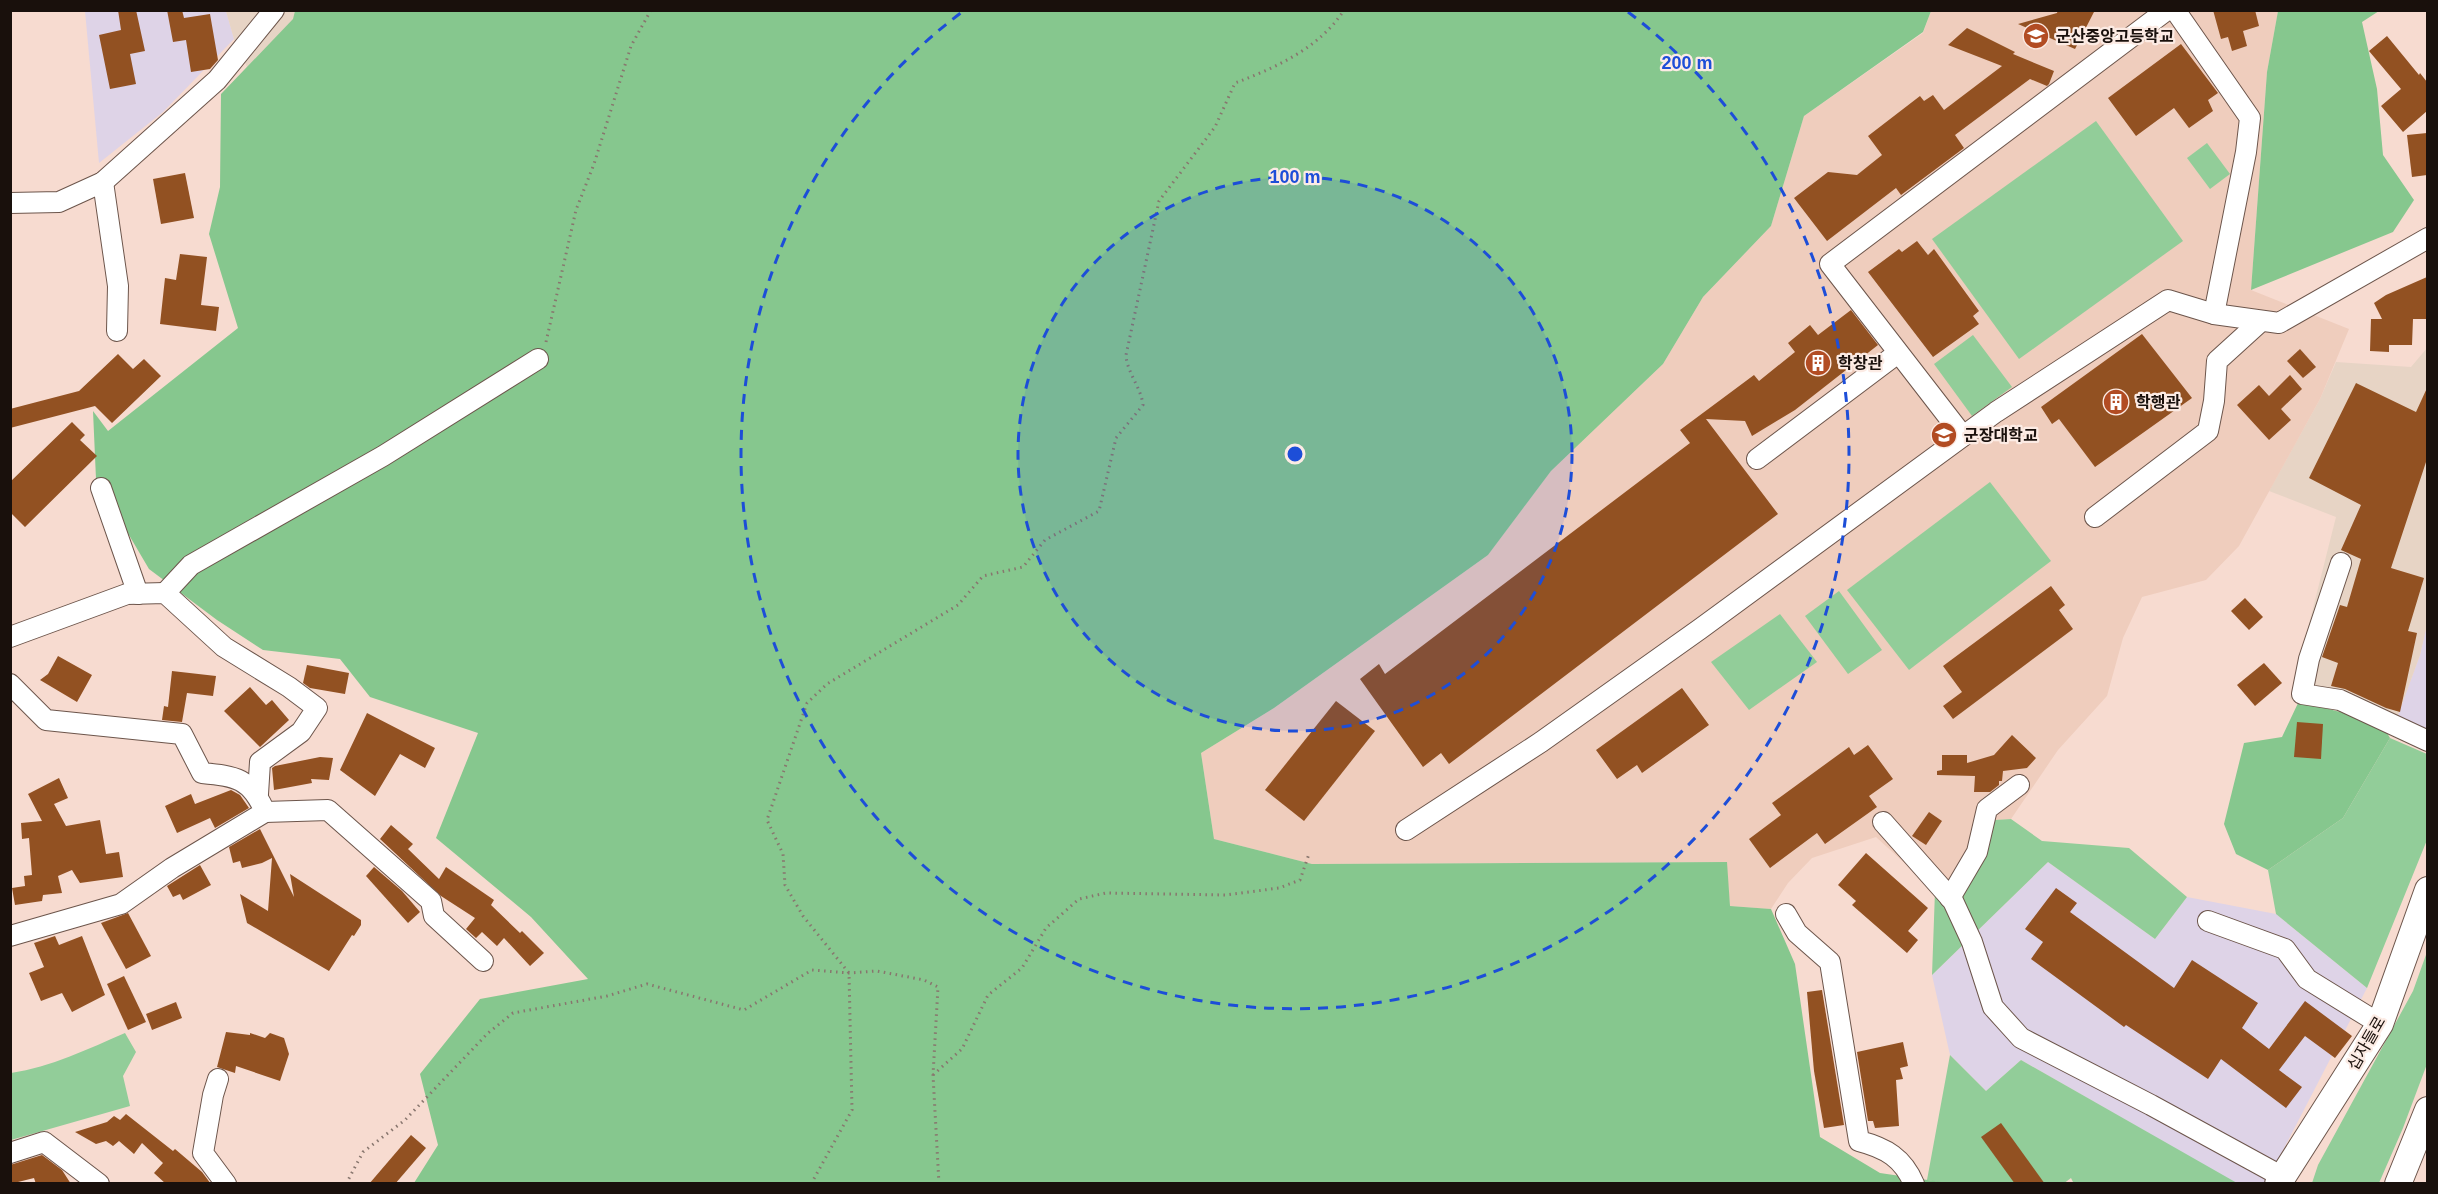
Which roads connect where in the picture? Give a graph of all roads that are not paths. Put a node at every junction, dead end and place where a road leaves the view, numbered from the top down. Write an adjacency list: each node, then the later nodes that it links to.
1 (274, 10): 4 (street)
2 (2167, 10): 10 (street)
3 (2175, 10): 7 (street)
4 (102, 182): 5 (street); 9 (street)
5 (10, 203)
6 (2427, 238): 8 (street)
7 (2214, 314): 8 (street); 12 (street)
8 (2270, 322): 15 (street)
9 (117, 331)
10 (1898, 352): 12 (street); 13 (street)
11 (538, 358): 17 (street)
12 (1963, 436): 25 (street)
13 (1757, 459)
14 (101, 488): 18 (street)
15 (2095, 517)
16 (2341, 563): 21 (street)
17 (165, 593): 18 (street); 23 (street)
18 (138, 594): 19 (street)
19 (10, 637)
20 (10, 684): 23 (street)
21 (2427, 741)
22 (2019, 785): 27 (street)
23 (262, 803): 30 (street); 31 (street)
24 (1882, 822): 27 (street)
25 (1406, 830)
26 (2427, 890): 32 (main road, 십자들로)
27 (1950, 898): 36 (street)
28 (1786, 914): 39 (street)
29 (2208, 921): 32 (street)
30 (10, 936)
31 (483, 962)
32 (2380, 1024): 36 (main road, 십자들로)
33 (218, 1079): 38 (street)
34 (2427, 1110): 40 (main road)
35 (10, 1153): 37 (street)
36 (2280, 1180)
37 (99, 1184)
38 (226, 1184)
39 (1914, 1184)
40 (2398, 1184)

